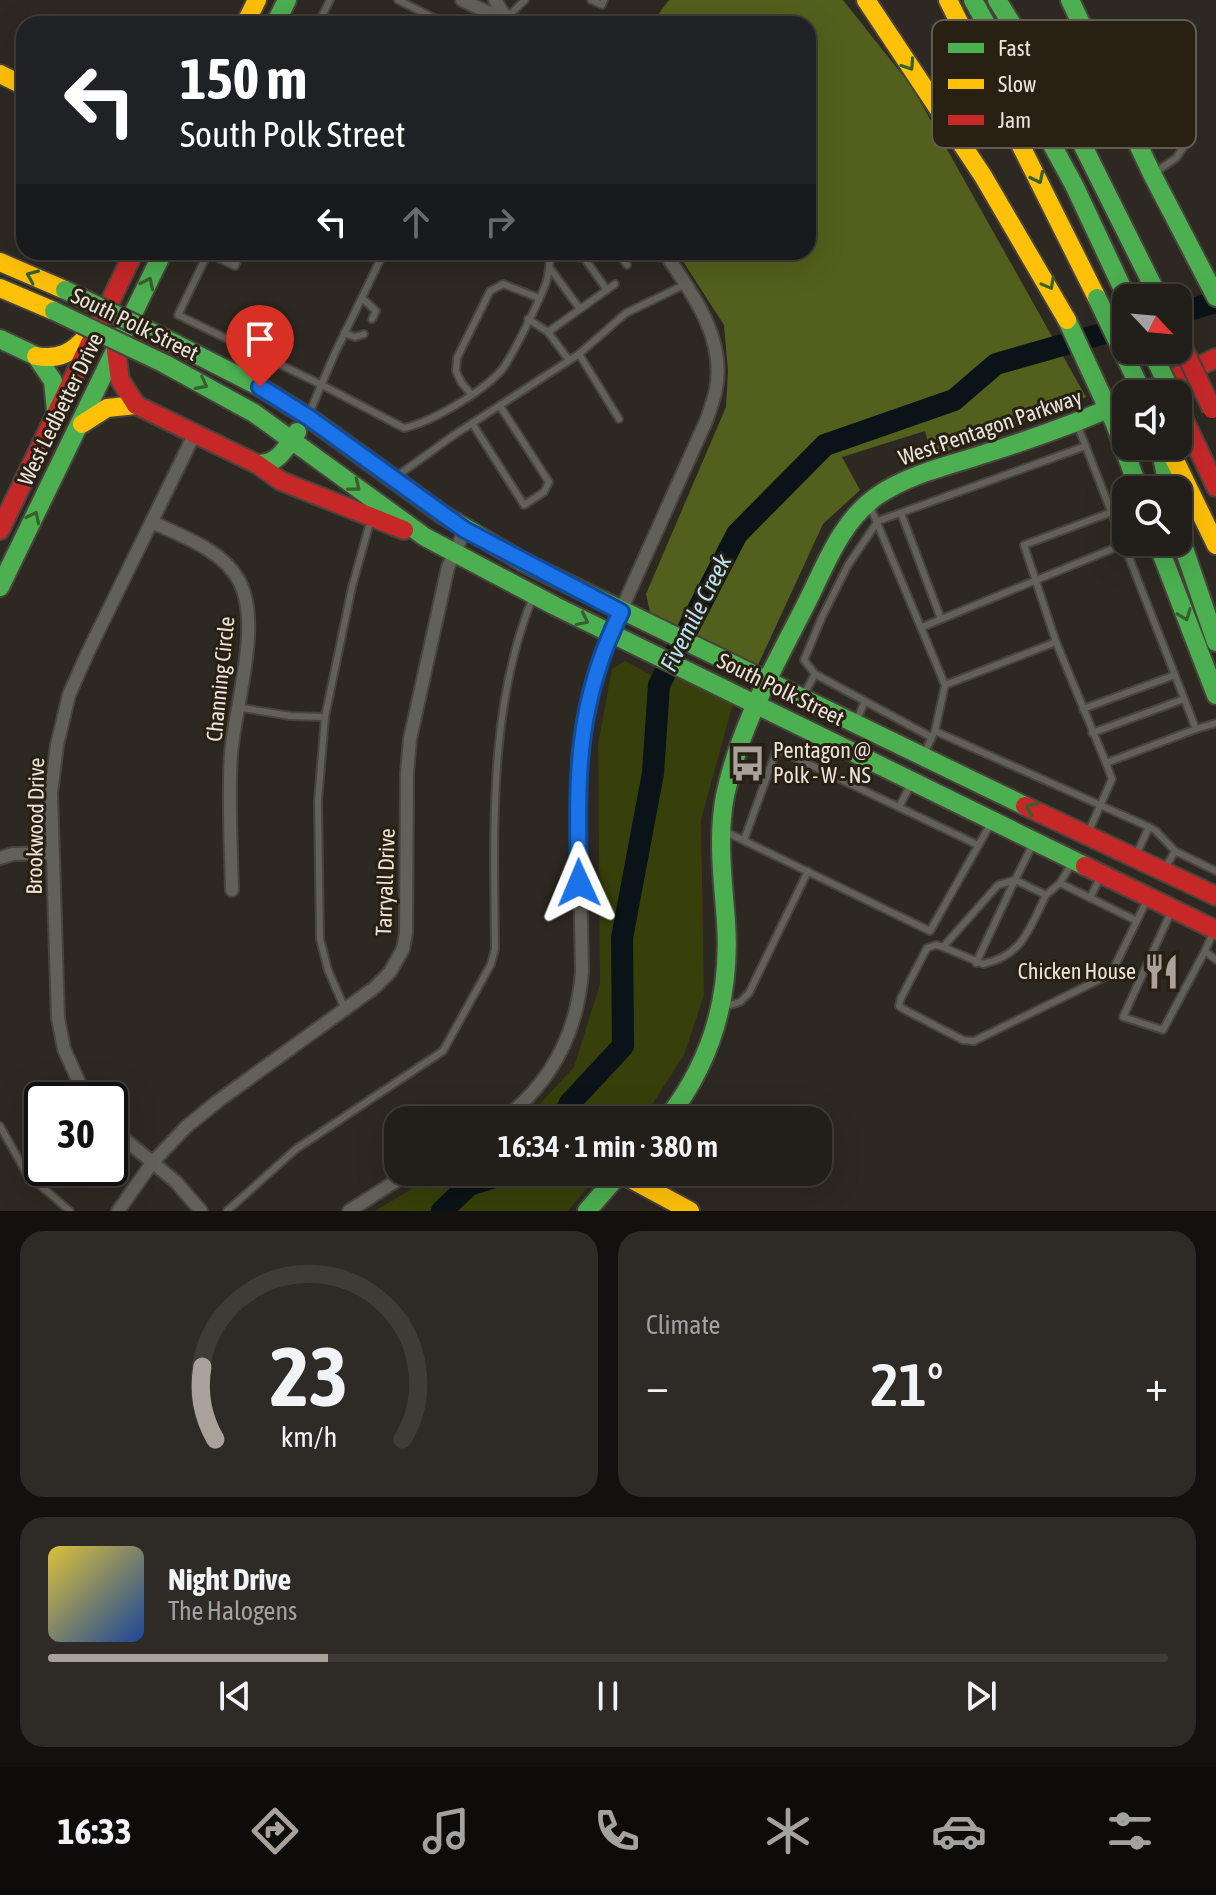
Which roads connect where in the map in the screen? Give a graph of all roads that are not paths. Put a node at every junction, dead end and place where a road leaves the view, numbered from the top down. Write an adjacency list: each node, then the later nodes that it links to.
1 (398, 0): 12 (lane)
2 (462, 0): 13 (street)
3 (525, 0): 14 (lane)
4 (591, 0): 5 (lane)
5 (604, 0)
6 (866, 0): 20 (main road, one-way to 20)
7 (946, 0): 15 (main road, one-way to 15, bridge)
8 (973, 0): 16 (main road)
9 (997, 0): 17 (main road)
10 (1010, 0): 18 (main road)
11 (1070, 0): 19 (main road)
12 (430, 16)
13 (494, 16)
14 (510, 16)
15 (958, 20)
16 (984, 20)
17 (1010, 20)
18 (1021, 20)
19 (1079, 20)
20 (932, 98)
21 (966, 148): 68 (main road, one-way to 68)
22 (1023, 148): 64 (main road, one-way to 64, bridge)
23 (1054, 148): 43 (main road)
24 (1083, 148): 44 (main road)
25 (1139, 148): 27 (main road)
26 (1183, 148): 27 (lane)
27 (1152, 174): 47 (main road)
28 (130, 260): 51 (main road, West Ledbetter Drive)
29 (159, 260): 58 (main road, West Ledbetter Drive, one-way to 29)
30 (205, 260): 66 (lane)
31 (223, 260): 32 (lane)
32 (238, 260)
33 (380, 260): 48 (lane)
34 (550, 260): 40 (lane)
35 (586, 260): 46 (lane)
36 (624, 260): 39 (lane)
37 (670, 260): 42 (street)
38 (0, 262): 74 (main road, South Polk Street, one-way to 38, bridge)
39 (627, 265)
40 (550, 268): 49 (lane); 50 (lane)
41 (615, 284): 46 (lane)
42 (686, 284): 59 (lane); 106 (street)
43 (1120, 284)
44 (1152, 284)
45 (0, 288): 81 (main road, South Polk Street, one-way to 81, bridge)
46 (607, 290): 50 (lane)
47 (1216, 297)
48 (362, 298): 52 (lane); 55 (lane)
49 (539, 298): 53 (lane); 67 (lane)
50 (580, 309): 54 (lane)
51 (103, 317): 60 (main road); 73 (main road, West Ledbetter Drive)
52 (372, 319)
53 (528, 319): 54 (lane); 67 (lane)
54 (548, 332): 62 (lane)
55 (344, 333): 56 (lane); 66 (lane)
56 (364, 334)
57 (0, 339): 60 (main road)
58 (116, 349): 69 (main road); 78 (main road, West Ledbetter Drive)
59 (579, 354): 62 (lane); 75 (lane)
60 (36, 356): 73 (main road)
61 (1216, 358): 65 (main road)
62 (568, 359): 70 (lane)
63 (1191, 364): 72 (main road, bridge)
64 (1135, 380)
65 (1170, 380)
66 (322, 385): 67 (lane); 74 (lane)
67 (471, 394)
68 (1112, 399)
69 (136, 405): 78 (main road); 79 (main road)
70 (500, 406): 76 (lane); 76 (lane)
71 (1112, 408): 77 (main road, West Pentagon Parkway)
72 (1214, 412)
73 (56, 415): 93 (main road, West Ledbetter Drive)
74 (308, 417): 81 (main road); 85 (main road, South Polk Street)
75 (619, 419)
76 (472, 423): 85 (lane)
77 (1077, 424): 82 (lane); 87 (main road, West Pentagon Parkway)
78 (79, 427): 102 (main road, West Ledbetter Drive, one-way to 78)
79 (195, 433): 84 (main road); 92 (street, Brookwood Drive)
80 (1192, 436): 86 (main road)
81 (292, 439): 84 (main road); 95 (main road, South Polk Street, one-way to 95)
82 (1086, 446): 88 (lane); 89 (lane)
83 (1175, 460): 96 (main road)
84 (257, 464): 90 (main road)
85 (392, 480): 94 (main road, South Polk Street)
86 (1216, 487)
87 (868, 503): 91 (lane); 105 (main road, West Pentagon Parkway)
88 (1112, 512): 103 (lane)
89 (901, 513): 91 (lane); 108 (lane)
90 (371, 519): 95 (main road); 126 (lane)
91 (878, 521): 107 (lane); 109 (lane)
92 (152, 522): 124 (street, Channing Circle); 145 (street, Brookwood Drive)
93 (0, 530)
94 (465, 530): 98 (street, Tarryall Drive); 106 (main road, South Polk Street)
95 (425, 537): 98 (main road, South Polk Street)
96 (1216, 545)
97 (1112, 549): 103 (lane)
98 (454, 553): 104 (main road, South Polk Street); 168 (street, Tarryall Drive)
99 (1132, 556): 116 (lane)
100 (1162, 556): 119 (main road, one-way to 119)
101 (1187, 556): 112 (main road)
102 (2, 575)
103 (1034, 581): 108 (lane); 111 (lane)
104 (533, 595): 110 (main road, South Polk Street, one-way to 110); 182 (lane)
105 (805, 606): 107 (lane); 113 (main road, West Pentagon Parkway)
106 (621, 612): 110 (street); 117 (main road, South Polk Street)
107 (822, 617): 114 (lane)
108 (941, 619): 109 (lane)
109 (922, 627): 118 (lane)
110 (611, 633): 123 (main road, South Polk Street); 170 (street)
111 (1056, 642): 118 (lane); 125 (lane)
112 (1216, 642)
113 (780, 655): 114 (lane); 117 (main road, West Pentagon Parkway)
114 (804, 660): 115 (lane)
115 (815, 674): 120 (lane); 122 (lane)
116 (1175, 675): 121 (lane); 125 (lane)
117 (767, 682): 120 (main road, South Polk Street); 123 (main road, West Pentagon Parkway)
118 (945, 685): 131 (lane)
119 (1216, 695)
120 (802, 699): 128 (main road, South Polk Street)
121 (1184, 699): 129 (lane); 130 (lane)
122 (865, 701): 128 (lane); 131 (lane)
123 (757, 703): 134 (main road, South Polk Street); 139 (main road, West Pentagon Parkway)
124 (236, 707): 126 (lane); 155 (street, Channing Circle)
125 (1083, 709): 130 (lane)
126 (325, 717): 168 (lane)
127 (1216, 723): 129 (lane)
128 (855, 725): 132 (main road, South Polk Street)
129 (1196, 729): 133 (lane)
130 (1092, 733): 133 (lane)
131 (933, 734): 132 (lane); 135 (lane)
132 (922, 757): 134 (main road); 140 (main road, South Polk Street, one-way to 132)
133 (1106, 763): 135 (lane)
134 (912, 781): 136 (lane); 137 (main road, South Polk Street)
135 (1099, 806): 138 (lane); 140 (lane)
136 (899, 807): 141 (lane); 143 (lane)
137 (992, 820): 142 (main road, South Polk Street); 143 (lane)
138 (1149, 827): 144 (lane); 146 (lane)
139 (721, 829): 141 (lane); 167 (main road, West Pentagon Parkway)
140 (1087, 834): 146 (main road, South Polk Street); 148 (main road)
141 (744, 840): 150 (lane)
142 (1034, 840): 148 (main road, South Polk Street); 153 (lane)
143 (978, 845): 150 (lane)
144 (1175, 851): 149 (lane); 151 (lane)
145 (52, 853): 147 (street); 169 (street, Brookwood Drive)
146 (1135, 857): 149 (main road, South Polk Street)
147 (0, 858)
148 (1073, 859): 152 (main road, South Polk Street); 154 (lane)
149 (1164, 870): 158 (main road, South Polk Street)
150 (808, 871): 167 (lane)
151 (1216, 871)
152 (1102, 875): 157 (main road, South Polk Street); 159 (lane)
153 (1015, 880): 156 (lane); 163 (lane); 166 (lane)
154 (1060, 883): 156 (lane); 159 (lane)
155 (232, 890)
156 (1046, 895): 166 (lane)
157 (1148, 897): 160 (main road, South Polk Street); 161 (lane)
158 (1216, 897): 162 (main road)
159 (1090, 898): 161 (lane)
160 (1172, 909): 162 (main road, South Polk Street); 164 (lane)
161 (1137, 921): 163 (lane)
162 (1211, 928): 164 (lane)
163 (943, 947): 166 (lane)
164 (1205, 951): 165 (lane)
165 (1216, 960)
166 (976, 963)
167 (722, 1008): 171 (main road, West Pentagon Parkway)
168 (345, 1010): 174 (street, Tarryall Drive)
169 (79, 1082)
170 (519, 1106)
171 (676, 1106)
172 (0, 1126): 179 (lane)
173 (128, 1142): 174 (street)
174 (152, 1163): 180 (street, Tarryall Drive); 181 (street)
175 (388, 1186): 183 (street)
176 (608, 1186): 184 (main road)
177 (639, 1186): 178 (main road)
178 (668, 1207): 185 (main road)
179 (70, 1211)
180 (118, 1211)
181 (201, 1211)
182 (227, 1211)
183 (349, 1211)
184 (587, 1211)
185 (690, 1211)

